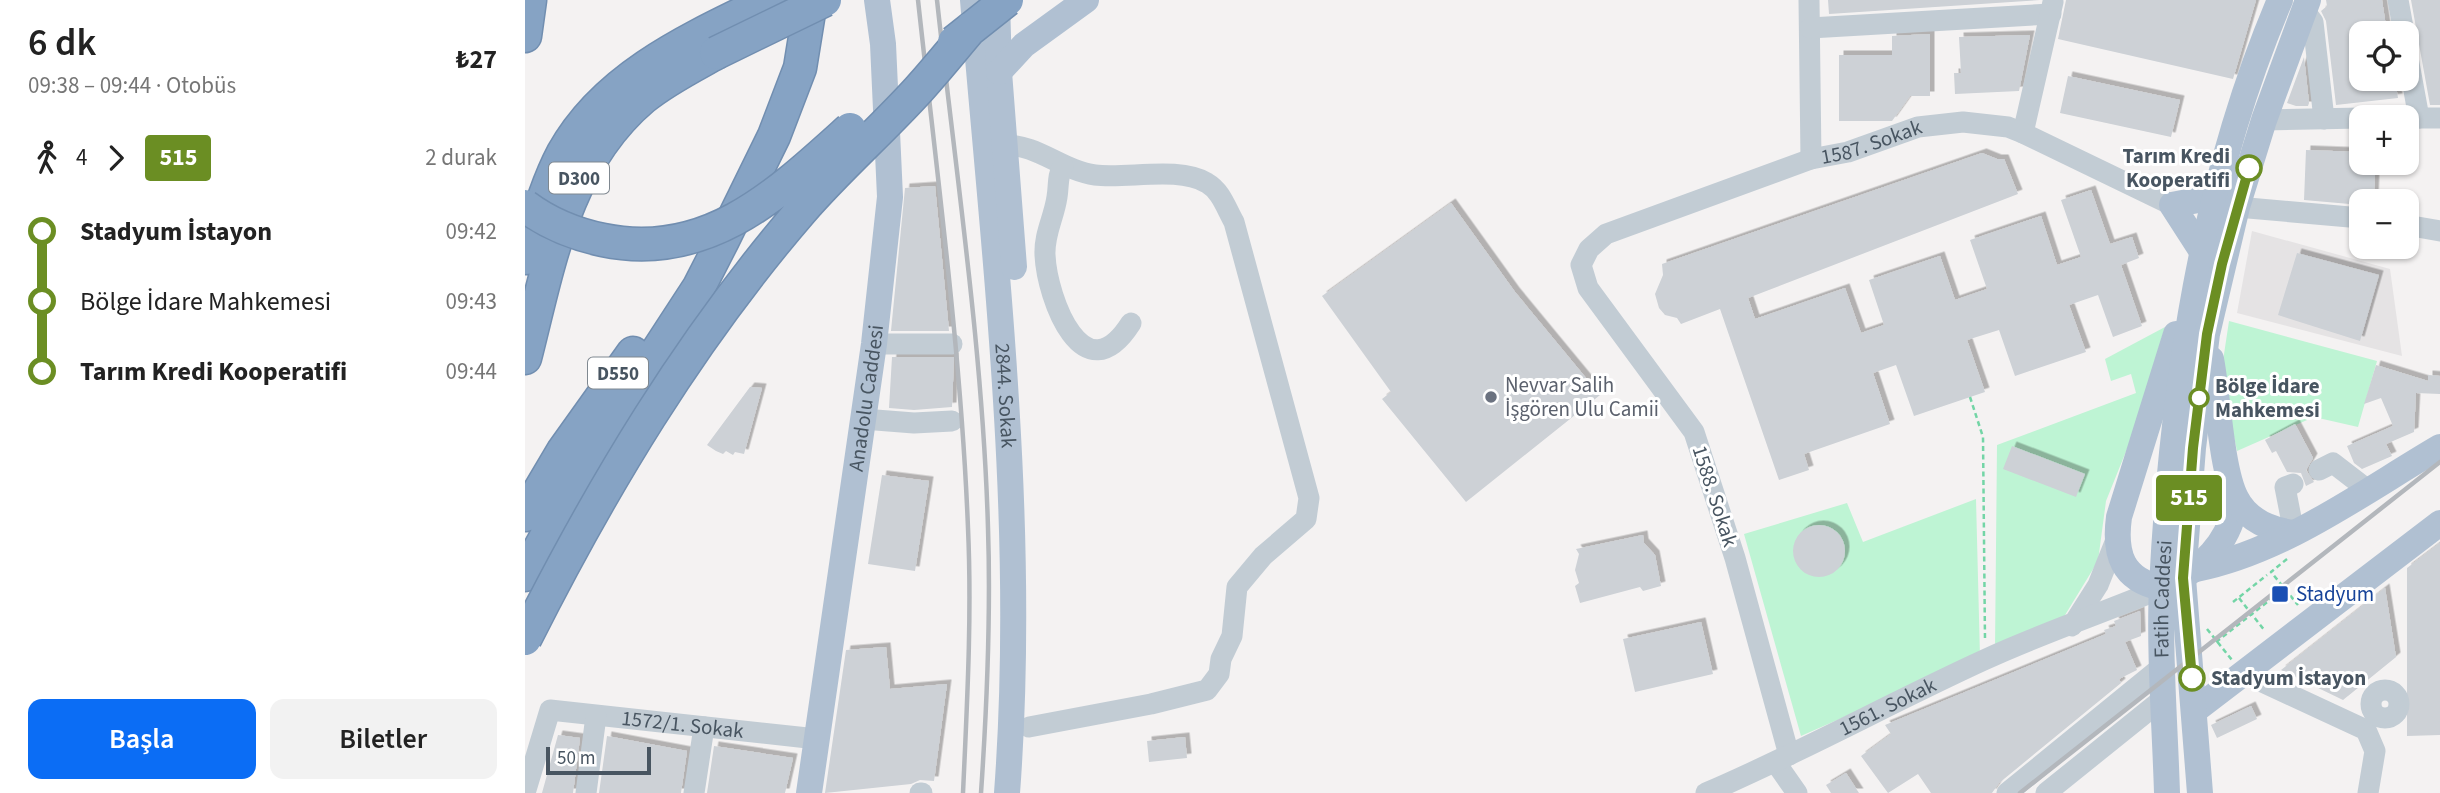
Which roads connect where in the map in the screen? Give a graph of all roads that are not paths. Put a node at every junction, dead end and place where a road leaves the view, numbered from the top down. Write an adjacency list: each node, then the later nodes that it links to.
1 (530, 0): 16 (highway)
2 (771, 0): 17 (highway, D300)
3 (810, 0): 35 (highway, D550)
4 (825, 0): 17 (highway, D300, bridge)
5 (877, 0): 41 (main road, Anadolu Caddesi)
6 (997, 0): 18 (main road, 2844. Sokak)
7 (1007, 0): 13 (highway, bridge)
8 (1086, 0): 18 (main road)
9 (1809, 0): 15 (street)
10 (2397, 0): 14 (street)
11 (2297, 4): 22 (street); 23 (main road); 28 (main road)
12 (2052, 7): 15 (street); 24 (street)
13 (972, 14): 30 (highway, bridge); 61 (highway, bridge); 76 (main road, 2844. Sokak)
14 (2401, 21)
15 (1810, 28): 26 (street)
16 (525, 36)
17 (710, 42): 37 (highway, D300); 43 (highway, D300)
18 (999, 72): 25 (main road, 2844. Sokak)
19 (2416, 91): 21 (street)
20 (2349, 118): 22 (street)
21 (2422, 118)
22 (2324, 119): 23 (street)
23 (2264, 120): 31 (main road)
24 (2023, 132): 26 (street, 1587. Sokak); 29 (street, 1587. Sokak)
25 (1004, 145): 27 (street); 68 (main road, 2844. Sokak)
26 (1811, 159): 38 (street, 1587. Sokak)
27 (1063, 166): 39 (street); 68 (street)
28 (2218, 189): 29 (main road); 36 (main road)
29 (2172, 205): 36 (main road)
30 (525, 206)
31 (2237, 207): 32 (street); 40 (main road)
32 (2349, 217)
33 (2419, 227): 34 (street)
34 (2440, 231)
35 (723, 240): 54 (highway, D550); 58 (highway)
36 (2203, 253): 47 (main road); 51 (main road)
37 (525, 258)
38 (1581, 265): 70 (street, 1588. Sokak)
39 (1131, 323)
40 (2207, 334): 47 (main road); 49 (main road)
41 (874, 344): 42 (street); 44 (main road, Anadolu Caddesi)
42 (951, 344)
43 (525, 358)
44 (863, 418): 45 (street); 69 (main road, Anadolu Caddesi)
45 (953, 421)
46 (2440, 447): 52 (main road)
47 (2183, 449): 49 (main road); 51 (main road); 59 (main road)
48 (2319, 470): 52 (street)
49 (2228, 471): 53 (main road)
50 (2293, 484): 56 (street)
51 (2126, 486): 57 (main road)
52 (2368, 490): 56 (main road)
53 (2236, 499): 56 (main road); 59 (main road)
54 (525, 515)
55 (2440, 523): 63 (main road)
56 (2294, 533): 59 (main road)
57 (2116, 540): 59 (main road); 60 (street)
58 (525, 575)
59 (2184, 582): 60 (street, 1561. Sokak); 62 (main road, Fatih Caddesi); 65 (main road, Fatih Caddesi)
60 (2072, 626): 70 (street, 1561. Sokak)
61 (525, 639)
62 (2164, 665): 64 (main road, Fatih Caddesi); 80 (street)
63 (2243, 673): 65 (main road); 83 (street)
64 (2164, 698): 71 (street); 81 (main road, Fatih Caddesi)
65 (2194, 711): 82 (main road, Fatih Caddesi)
66 (596, 716): 67 (street, 1572/1. Sokak); 72 (street, 1572/1. Sokak); 73 (street)
67 (703, 727): 69 (street, 1572/1. Sokak); 74 (street)
68 (1028, 727): 77 (main road, 2844. Sokak)
69 (817, 739): 75 (main road, Anadolu Caddesi)
70 (1783, 759): 78 (street, 1561. Sokak); 79 (street, 1588. Sokak)
71 (2052, 791)
72 (525, 793)
73 (586, 793)
74 (694, 793)
75 (809, 793)
76 (1007, 793)
77 (1023, 793)
78 (1706, 793)
79 (1797, 793)
80 (2007, 793)
81 (2167, 793)
82 (2200, 793)
83 (2368, 793)

